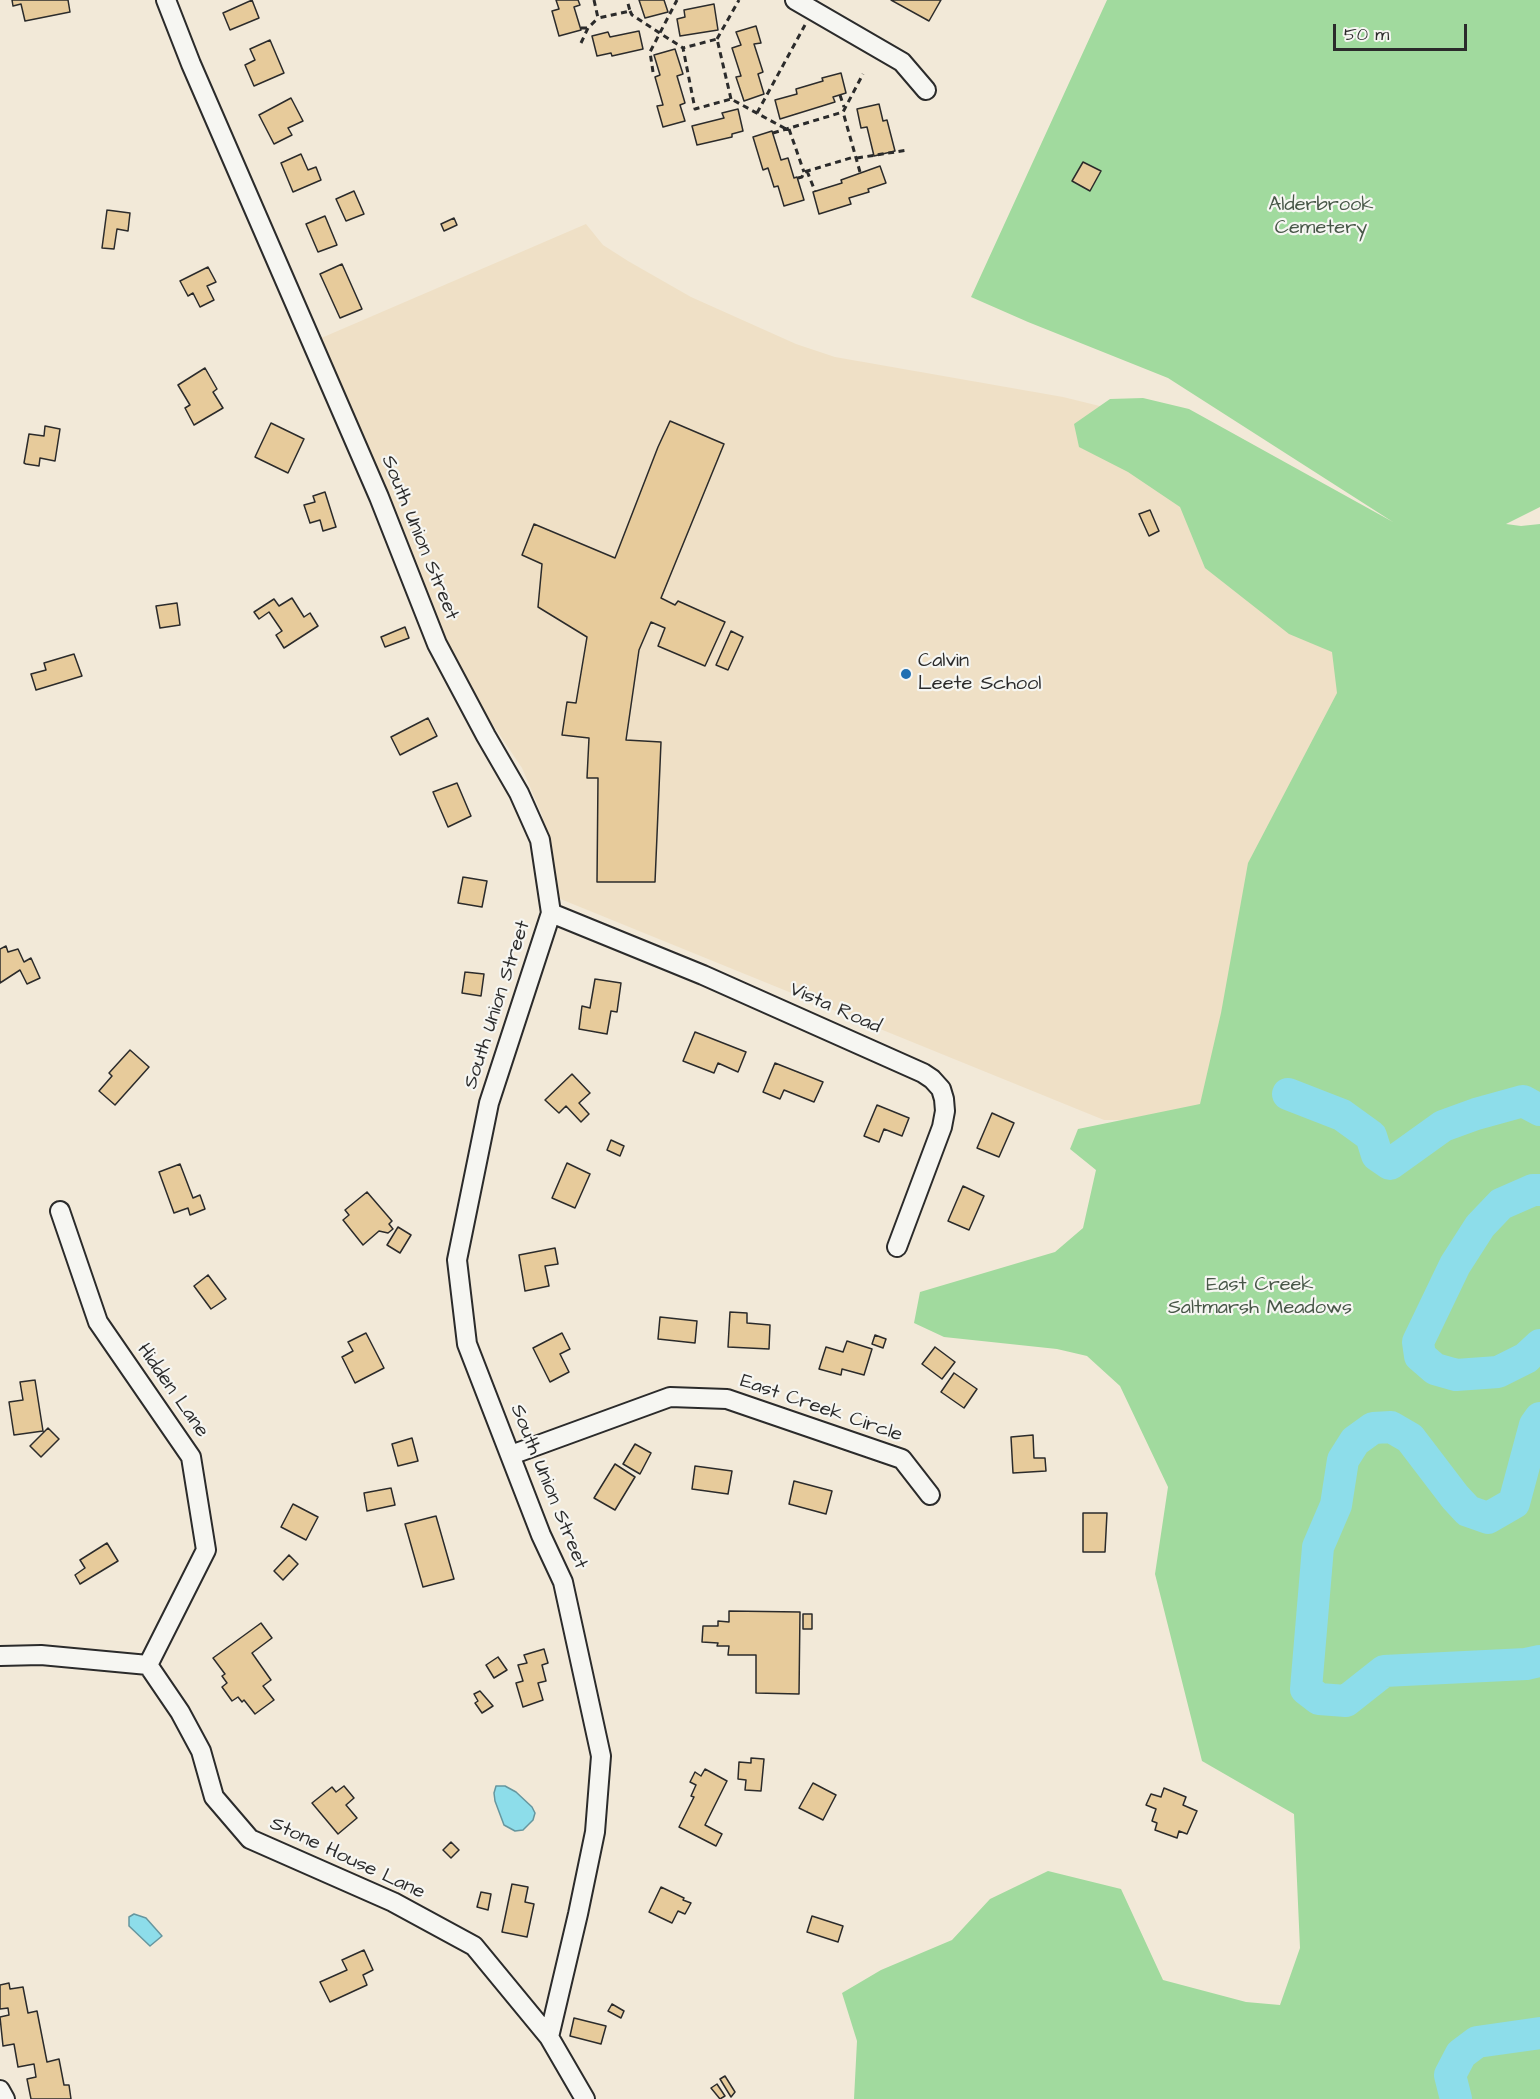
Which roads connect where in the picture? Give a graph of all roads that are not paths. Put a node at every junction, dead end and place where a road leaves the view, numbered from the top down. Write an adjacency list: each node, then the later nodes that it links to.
1 (166, 0): 4 (street, South Union Street)
2 (795, 0): 3 (street)
3 (926, 90)
4 (551, 913): 6 (street, Vista Road); 7 (street, South Union Street)
5 (60, 1211): 10 (street, Hidden Lane)
6 (897, 1246)
7 (511, 1455): 8 (street, East Creek Circle); 11 (street, South Union Street)
8 (930, 1495)
9 (0, 1656): 10 (street)
10 (148, 1665): 11 (street, Stone House Lane)
11 (549, 2037): 14 (street, Stone House Lane)
12 (0, 2090): 13 (street)
13 (5, 2099)
14 (585, 2099)

